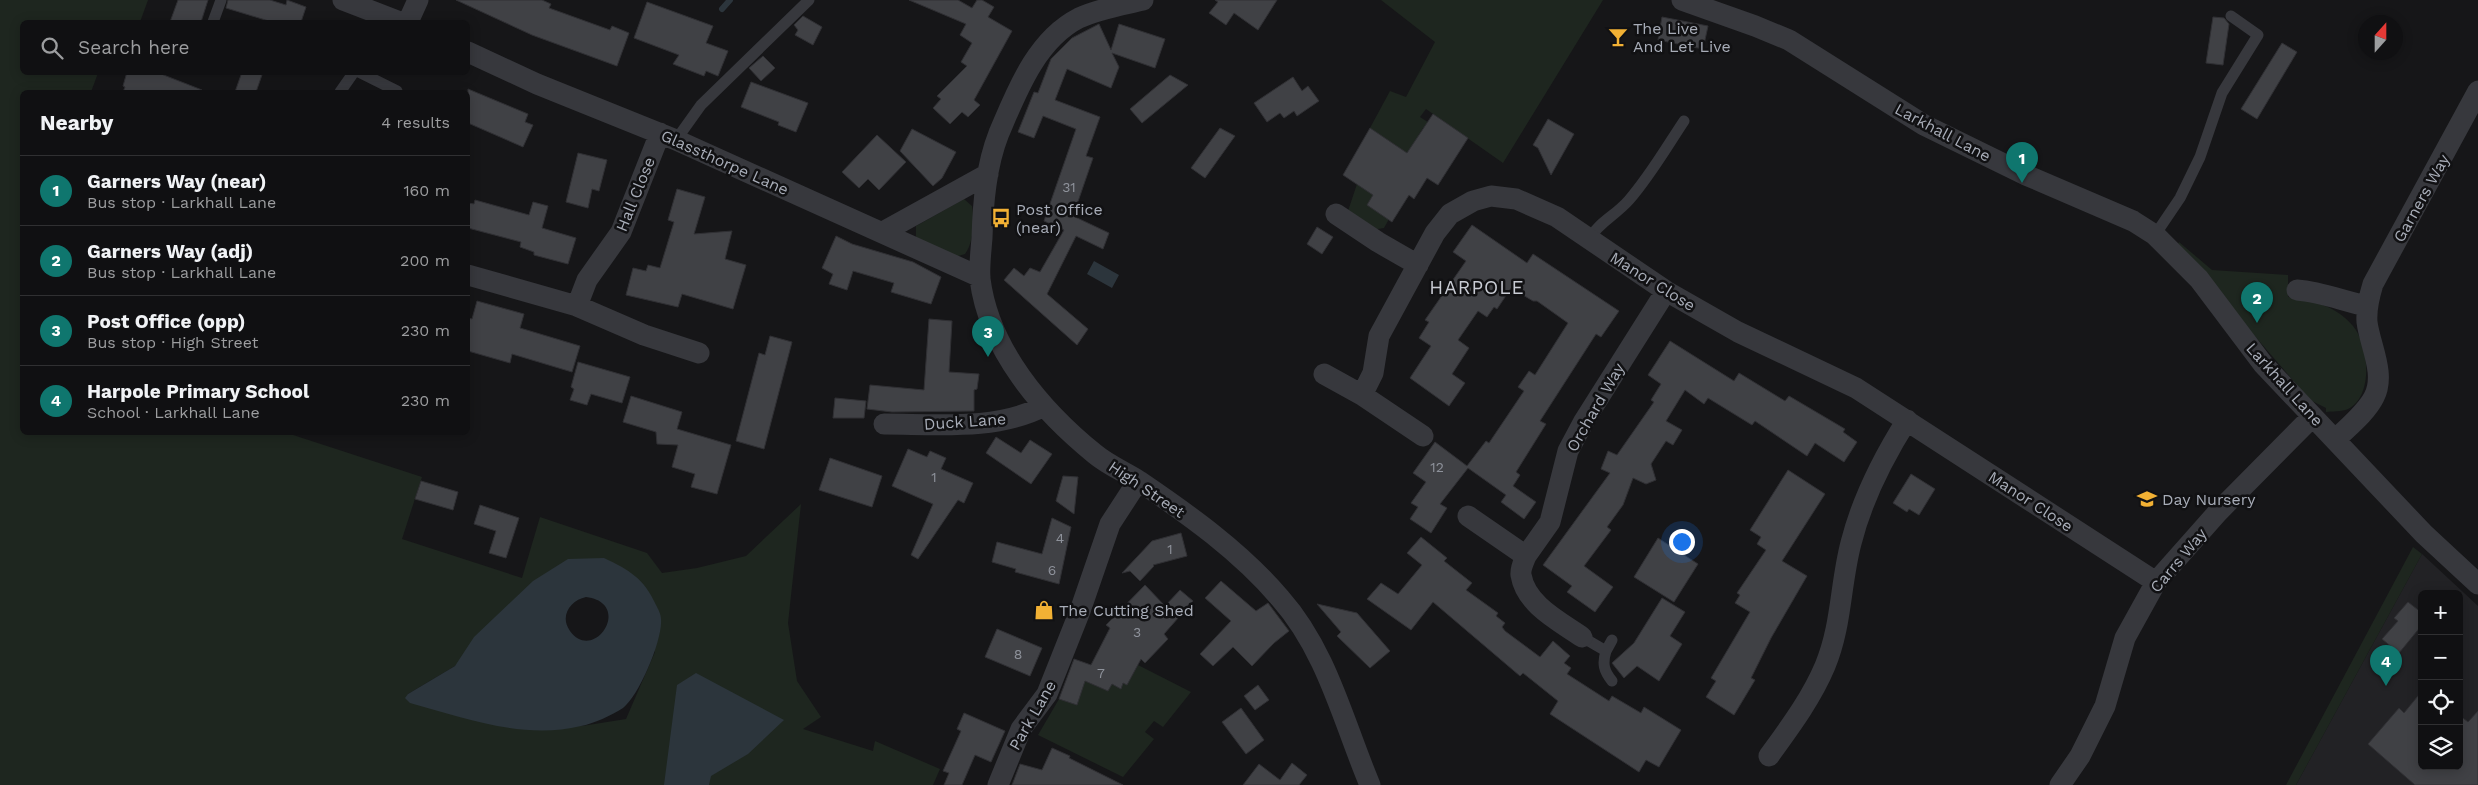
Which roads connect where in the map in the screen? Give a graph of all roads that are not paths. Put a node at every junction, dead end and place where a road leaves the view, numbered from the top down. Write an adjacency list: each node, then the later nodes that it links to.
1 (221, 0): 9 (lane)
2 (343, 0): 8 (street)
3 (418, 0): 11 (street)
4 (809, 0): 19 (lane)
5 (1143, 0): 20 (street, High Street)
6 (1682, 0): 23 (street, Larkhall Lane)
7 (2231, 16): 23 (lane)
8 (372, 17): 10 (street)
9 (214, 20)
10 (389, 20)
11 (409, 20)
12 (470, 53): 19 (street, Glassthorpe Lane)
13 (352, 75): 15 (lane)
14 (365, 75): 16 (lane)
15 (341, 90)
16 (393, 90)
17 (2478, 91): 31 (street, Garners Way)
18 (1684, 121): 24 (lane)
19 (668, 136): 22 (street, Glassthorpe Lane); 30 (street, Hall Close)
20 (988, 174): 22 (street); 27 (street, High Street)
21 (1336, 214): 25 (street)
22 (883, 232): 27 (street, Glassthorpe Lane)
23 (2155, 235): 36 (street, Larkhall Lane)
24 (1588, 240): 25 (street, Manor Close); 29 (street, Manor Close)
25 (1418, 265): 34 (street, Manor Close)
26 (470, 276): 30 (street)
27 (980, 277): 35 (street, High Street)
28 (2297, 290): 31 (street)
29 (1666, 291): 37 (street, Manor Close); 43 (street, Orchard Way)
30 (577, 306): 32 (street)
31 (2367, 306): 40 (street, Garners Way)
32 (699, 353)
33 (1324, 374): 34 (street)
34 (1362, 395): 39 (street)
35 (1044, 406): 38 (street, Duck Lane); 41 (street, High Street)
36 (2312, 417): 40 (street, Larkhall Lane); 44 (street, Carrs Way)
37 (1907, 420): 44 (street, Manor Close); 50 (street)
38 (884, 424)
39 (1424, 436)
40 (2335, 440): 45 (street, Larkhall Lane)
41 (1138, 481): 51 (street, Park Lane); 52 (street, High Street)
42 (1468, 516): 43 (street)
43 (1526, 556): 46 (street, Orchard Way)
44 (2156, 582): 53 (street, Carrs Way)
45 (2478, 584)
46 (1582, 637): 48 (lane)
47 (1612, 640): 48 (lane)
48 (1606, 651): 49 (lane)
49 (1612, 681)
50 (1769, 756)
51 (998, 785)
52 (1370, 785)
53 (2060, 785)

